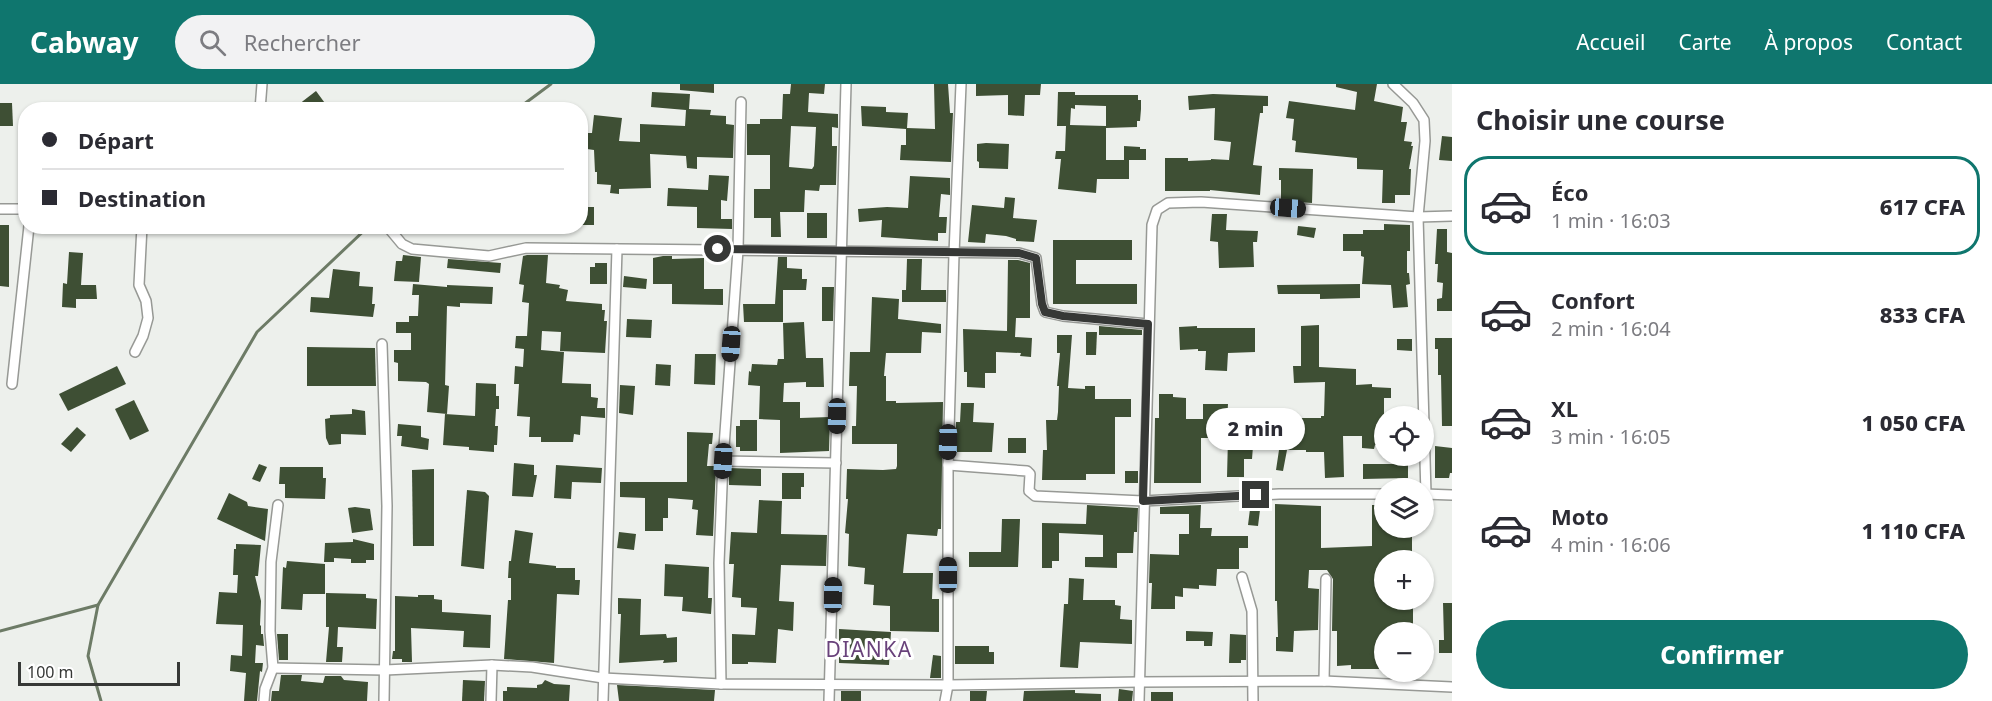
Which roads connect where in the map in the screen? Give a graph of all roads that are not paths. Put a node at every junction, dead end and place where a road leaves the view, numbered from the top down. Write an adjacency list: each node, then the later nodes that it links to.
1 (262, 84): 5 (street)
2 (846, 84): 16 (street)
3 (961, 84): 17 (street)
4 (1394, 84): 10 (street)
5 (261, 102)
6 (741, 102): 15 (street)
7 (0, 209): 8 (street)
8 (18, 209)
9 (1452, 216): 10 (street)
10 (1418, 217): 18 (street); 25 (street)
11 (28, 234): 21 (street)
12 (142, 234): 20 (street)
13 (394, 234): 14 (street)
14 (617, 249): 15 (street); 36 (street)
15 (738, 250): 16 (street); 22 (street)
16 (842, 251): 17 (street); 23 (street)
17 (954, 254): 18 (street); 24 (street)
18 (1148, 324): 29 (street)
19 (382, 344): 35 (street)
20 (135, 352)
21 (12, 384)
22 (723, 461): 23 (street); 41 (street)
23 (836, 463): 40 (street)
24 (948, 465): 29 (street); 42 (street)
25 (1425, 478)
26 (1374, 494): 29 (street)
27 (1434, 494): 28 (street)
28 (1452, 495)
29 (1143, 501): 39 (street)
30 (279, 505): 34 (street)
31 (1242, 577): 37 (street)
32 (1326, 579): 38 (street)
33 (492, 665): 35 (street); 36 (street); 46 (street)
34 (273, 668): 35 (street); 44 (street)
35 (385, 670): 45 (street)
36 (603, 678): 41 (street); 47 (street)
37 (1254, 681): 38 (street); 39 (street); 51 (street)
38 (1324, 681): 43 (street)
39 (1139, 682): 42 (street); 50 (street)
40 (830, 683): 41 (street); 42 (street); 48 (street)
41 (721, 684)
42 (948, 685): 49 (street)
43 (1452, 687)
44 (264, 701)
45 (384, 701)
46 (491, 701)
47 (603, 701)
48 (829, 701)
49 (945, 701)
50 (1139, 701)
51 (1253, 701)

